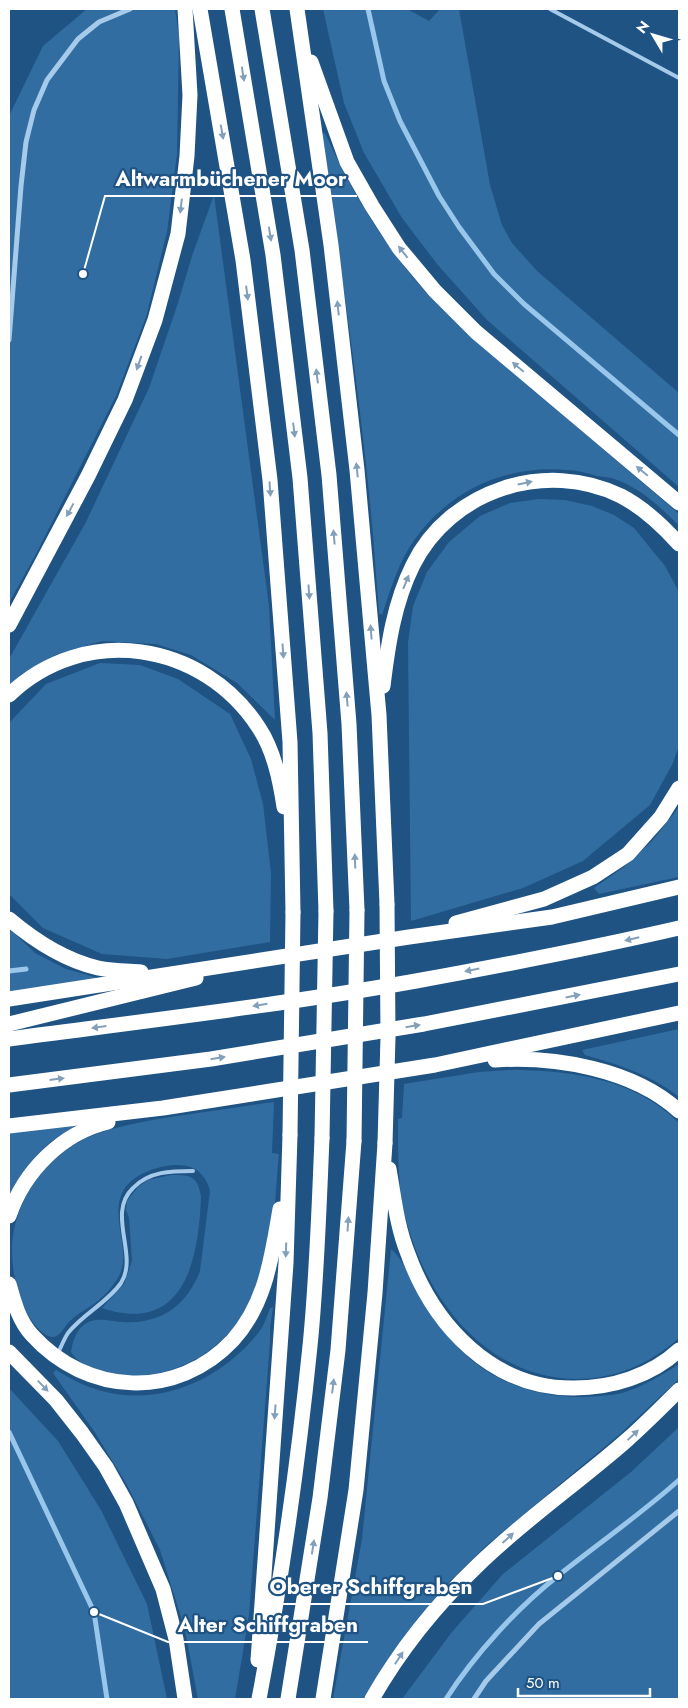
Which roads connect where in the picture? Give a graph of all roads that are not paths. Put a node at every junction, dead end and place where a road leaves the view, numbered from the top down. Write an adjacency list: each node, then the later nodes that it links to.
1 (130, 9): 10 (street)
2 (185, 9): 13 (highway, one-way to 13)
3 (200, 9): 17 (highway, one-way to 17)
4 (232, 9): 45 (highway, one-way to 45, bridge)
5 (550, 9): 9 (lane)
6 (297, 11): 8 (highway)
7 (263, 14): 46 (highway, one-way to 7, bridge)
8 (301, 34): 11 (highway, one-way to 8); 15 (highway, one-way to 8)
9 (679, 78)
10 (9, 340)
11 (679, 503)
12 (679, 544): 15 (highway, one-way to 12)
13 (9, 625)
14 (9, 695): 17 (highway)
15 (379, 715): 34 (highway, bridge)
16 (679, 788): 21 (highway)
17 (291, 873): 35 (highway, bridge)
18 (679, 887): 21 (highway)
19 (9, 919): 23 (highway)
20 (679, 928): 28 (highway, one-way to 28)
21 (409, 937): 22 (highway)
22 (280, 957): 23 (highway); 27 (highway)
23 (162, 974): 25 (highway)
24 (679, 974): 30 (highway, one-way to 24)
25 (9, 999)
26 (679, 1013): 29 (highway)
27 (9, 1024)
28 (9, 1039)
29 (435, 1065): 31 (highway); 32 (highway)
30 (9, 1085)
31 (163, 1108): 33 (highway); 37 (highway)
32 (679, 1111)
33 (9, 1126)
34 (385, 1143): 39 (highway); 47 (highway)
35 (289, 1166): 41 (highway); 45 (highway, one-way to 45)
36 (193, 1171): 41 (lane)
37 (9, 1216)
38 (9, 1284): 41 (highway)
39 (679, 1350)
40 (9, 1352): 44 (highway, one-way to 44)
41 (56, 1358)
42 (679, 1390): 48 (highway, one-way to 42)
43 (679, 1511): 49 (street)
44 (185, 1699)
45 (257, 1699)
46 (288, 1699)
47 (323, 1699)
48 (372, 1699)
49 (474, 1699)

